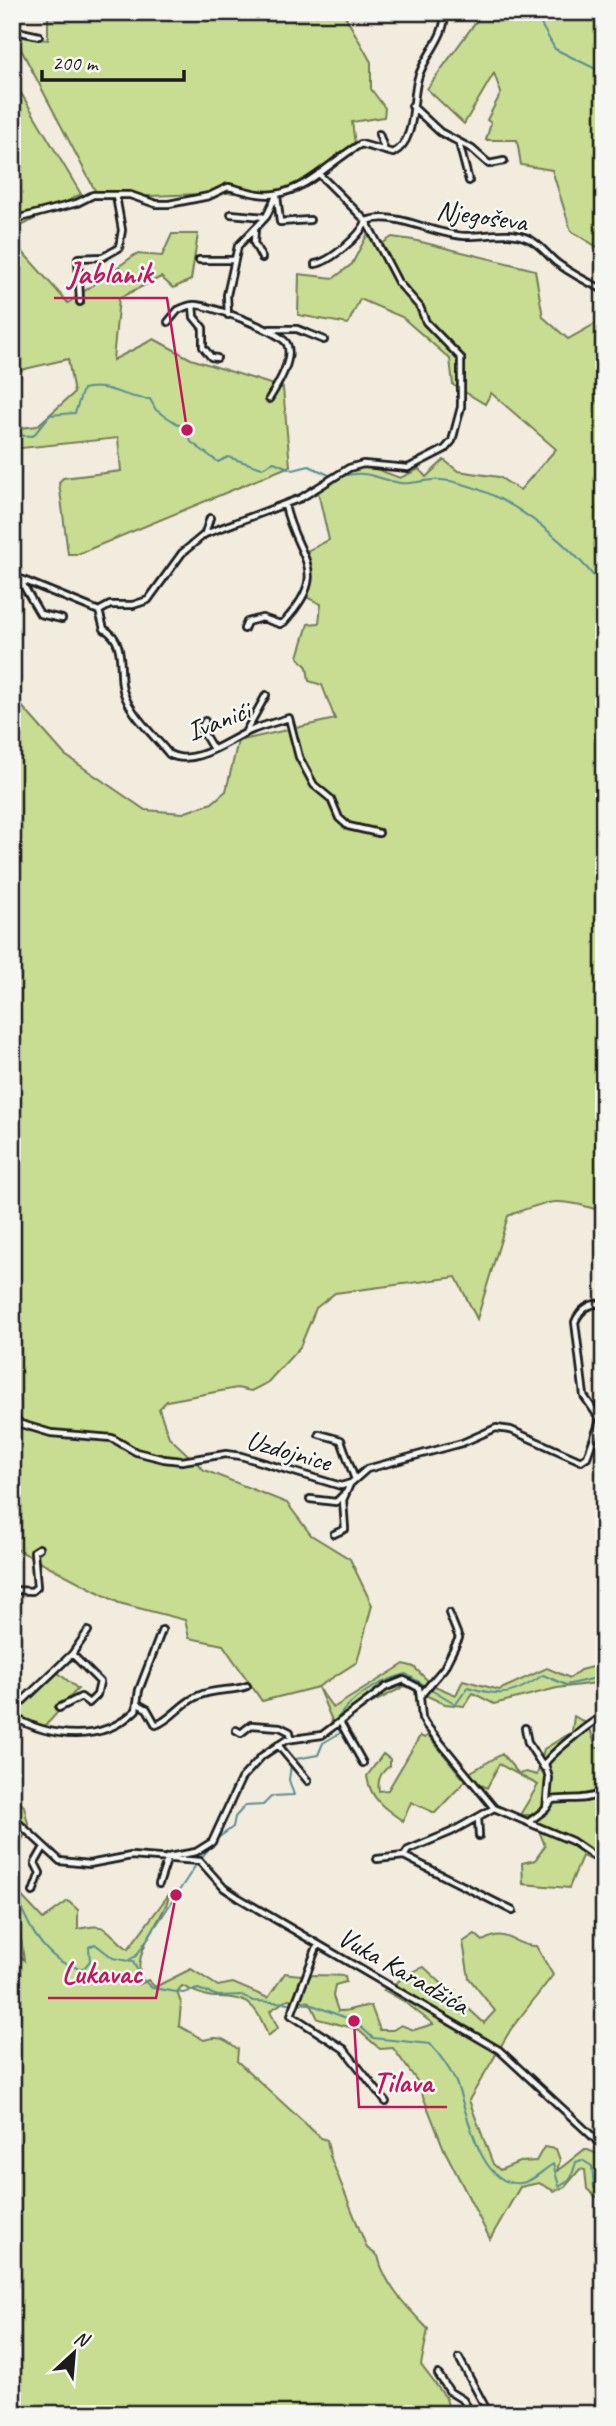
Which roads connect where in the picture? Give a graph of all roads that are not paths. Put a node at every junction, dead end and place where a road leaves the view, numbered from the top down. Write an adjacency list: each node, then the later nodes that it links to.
1 (444, 12): 4 (street)
2 (12, 30): 3 (street)
3 (39, 36)
4 (411, 105): 6 (street, Njegoševa); 7 (street)
5 (379, 134): 7 (street)
6 (458, 142): 8 (street, Njegoševa); 10 (street, Njegoševa)
7 (385, 151): 9 (street)
8 (504, 161)
9 (319, 174): 11 (street); 17 (street)
10 (470, 181)
11 (277, 194): 12 (street); 14 (street); 16 (street)
12 (116, 196): 15 (street); 24 (street)
13 (231, 215): 14 (street)
14 (266, 217): 18 (street)
15 (12, 220)
16 (310, 220)
17 (366, 221): 22 (street); 23 (street, Njegoševa); 32 (street)
18 (255, 228): 19 (street); 21 (street)
19 (262, 258)
20 (199, 260): 21 (street)
21 (233, 260): 26 (street)
22 (315, 264)
23 (604, 290)
24 (80, 302)
25 (194, 305): 26 (street); 27 (street); 30 (street)
26 (228, 316): 28 (street)
27 (168, 321)
28 (269, 329): 29 (street); 31 (street)
29 (324, 340)
30 (217, 358)
31 (269, 399)
32 (285, 505): 34 (street); 39 (street)
33 (210, 518): 34 (street)
34 (205, 534): 37 (street)
35 (12, 569): 36 (street)
36 (18, 578): 37 (street); 38 (street)
37 (99, 611): 43 (street, Ivanići)
38 (62, 620)
39 (244, 629)
40 (265, 695): 42 (street)
41 (205, 722): 43 (street)
42 (246, 732): 43 (street, Ivanići); 44 (street, Ivanići)
43 (213, 750)
44 (379, 833)
45 (604, 1320): 47 (street)
46 (12, 1417): 50 (street, Uzdojnice)
47 (602, 1423): 49 (street, Uzdojnice)
48 (319, 1434): 49 (street)
49 (354, 1477): 50 (street, Uzdojnice)
50 (351, 1483): 51 (street)
51 (345, 1493): 52 (street); 53 (street)
52 (310, 1499)
53 (334, 1534)
54 (40, 1548): 55 (street)
55 (12, 1590)
56 (449, 1613): 61 (street)
57 (162, 1630): 62 (street)
58 (89, 1631): 59 (street)
59 (72, 1654): 63 (street); 64 (street)
60 (247, 1686): 62 (street)
61 (421, 1695): 66 (street, Vuka Karadžića); 77 (street)
62 (138, 1704): 64 (street)
63 (59, 1707)
64 (12, 1713)
65 (604, 1716): 74 (street)
66 (340, 1722): 69 (street, Vuka Karadžića); 72 (street)
67 (525, 1728): 74 (street)
68 (236, 1730): 69 (street)
69 (291, 1738): 70 (street, Vuka Karadžića)
70 (278, 1745): 75 (street); 85 (street, Vuka Karadžića)
71 (604, 1747): 73 (street)
72 (363, 1763)
73 (604, 1766)
74 (544, 1769): 78 (street)
75 (308, 1781)
76 (604, 1792): 78 (street)
77 (494, 1808): 79 (street); 81 (street)
78 (546, 1809): 81 (street)
79 (478, 1817): 82 (street); 84 (street)
80 (12, 1818): 83 (street, Vuka Karadžića)
81 (529, 1822): 87 (street)
82 (480, 1836)
83 (43, 1849): 85 (street, Vuka Karadžića); 89 (street)
84 (404, 1856): 86 (street); 90 (street)
85 (168, 1857): 88 (street); 91 (street, Vuka Karadžića)
86 (377, 1859)
87 (604, 1863)
88 (159, 1884)
89 (33, 1892)
90 (513, 1911)
91 (318, 1944): 92 (street); 93 (street, Vuka Karadžića)
92 (386, 2102)
93 (604, 2147)
94 (604, 2239): 95 (street)
95 (604, 2257)
96 (460, 2358): 100 (street)
97 (438, 2374): 99 (street)
98 (604, 2401): 101 (street)
99 (472, 2414)
100 (489, 2414)
101 (596, 2414)

